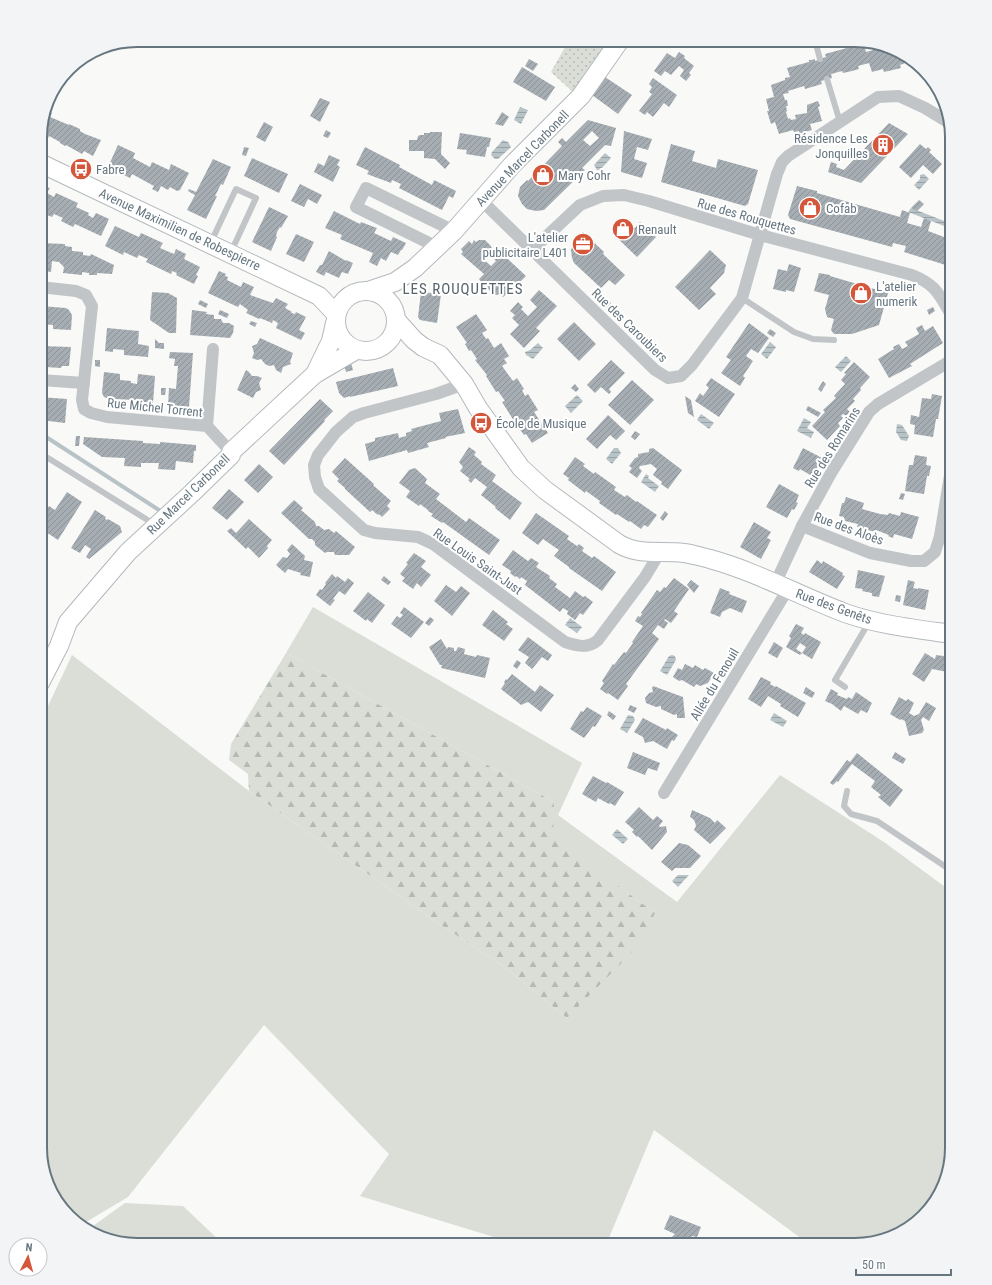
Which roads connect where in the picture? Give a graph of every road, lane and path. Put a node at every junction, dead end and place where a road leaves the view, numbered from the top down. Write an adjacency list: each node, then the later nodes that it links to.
1 (615, 47): 8 (street, Avenue Marcel Carbonell)
2 (817, 47): 3 (lane)
3 (820, 59)
4 (826, 79): 6 (lane)
5 (943, 119): 6 (street, Rue des Caroubiers)
6 (840, 122): 10 (street, Rue des Caroubiers)
7 (47, 166): 11 (street, Avenue Maximilien de Robespierre)
8 (481, 200): 9 (street, Avenue Marcel Carbonell); 13 (street, Rue des Caroubiers)
9 (454, 231): 12 (street, Avenue Marcel Carbonell); 12 (street)
10 (760, 235): 13 (street, Rue des Rouquettes); 20 (street, Rue des Caroubiers); 21 (street, Rue des Rouquettes)
11 (211, 244): 14 (street, Avenue Maximilien de Robespierre); 14 (lane)
12 (437, 247): 15 (street, Avenue Marcel Carbonell)
13 (532, 250): 20 (street, Rue des Caroubiers)
14 (230, 253): 18 (street, Avenue Maximilien de Robespierre)
15 (415, 268): 17 (street, Avenue Marcel Carbonell); 22 (street, Avenue Marcel Carbonell)
16 (47, 288): 32 (street, Rue Michel Torrent)
17 (368, 291): 19 (street); 22 (street)
18 (319, 296): 19 (street, Avenue Maximilien de Robespierre); 23 (street, Avenue Maximilien de Robespierre)
19 (347, 297): 23 (street)
20 (742, 298): 24 (lane)
21 (945, 304)
22 (396, 316): 25 (street); 26 (street)
23 (336, 319): 28 (street); 30 (street, Rue Marcel Carbonell)
24 (834, 340)
25 (423, 347): 26 (street); 33 (street, Rue des Genêts)
26 (382, 348): 28 (street)
27 (213, 349): 34 (street)
28 (356, 350): 30 (street, Rue Marcel Carbonell)
29 (945, 364): 39 (street, Rue des Romarins)
30 (315, 374): 35 (street, Rue Marcel Carbonell)
31 (47, 380): 32 (street)
32 (84, 383): 34 (street, Rue Michel Torrent)
33 (464, 384): 40 (street, Rue des Genêts); 40 (street, Rue Louis Saint-Just)
34 (207, 426): 35 (street, Rue Michel Torrent)
35 (231, 452): 38 (street, Rue Marcel Carbonell)
36 (47, 457): 38 (lane)
37 (945, 506): 39 (street, Rue des Aloès)
38 (157, 525): 44 (street, Rue Marcel Carbonell)
39 (802, 526): 41 (street, Rue des Romarins)
40 (660, 552): 41 (street, Rue des Genêts)
41 (781, 586): 42 (street, Rue des Genêts); 47 (street, Allée du Fenouil)
42 (870, 620): 43 (street, Rue des Genêts); 45 (lane)
43 (945, 633)
44 (47, 669)
45 (845, 687)
46 (847, 791): 48 (lane)
47 (664, 793)
48 (945, 866)

